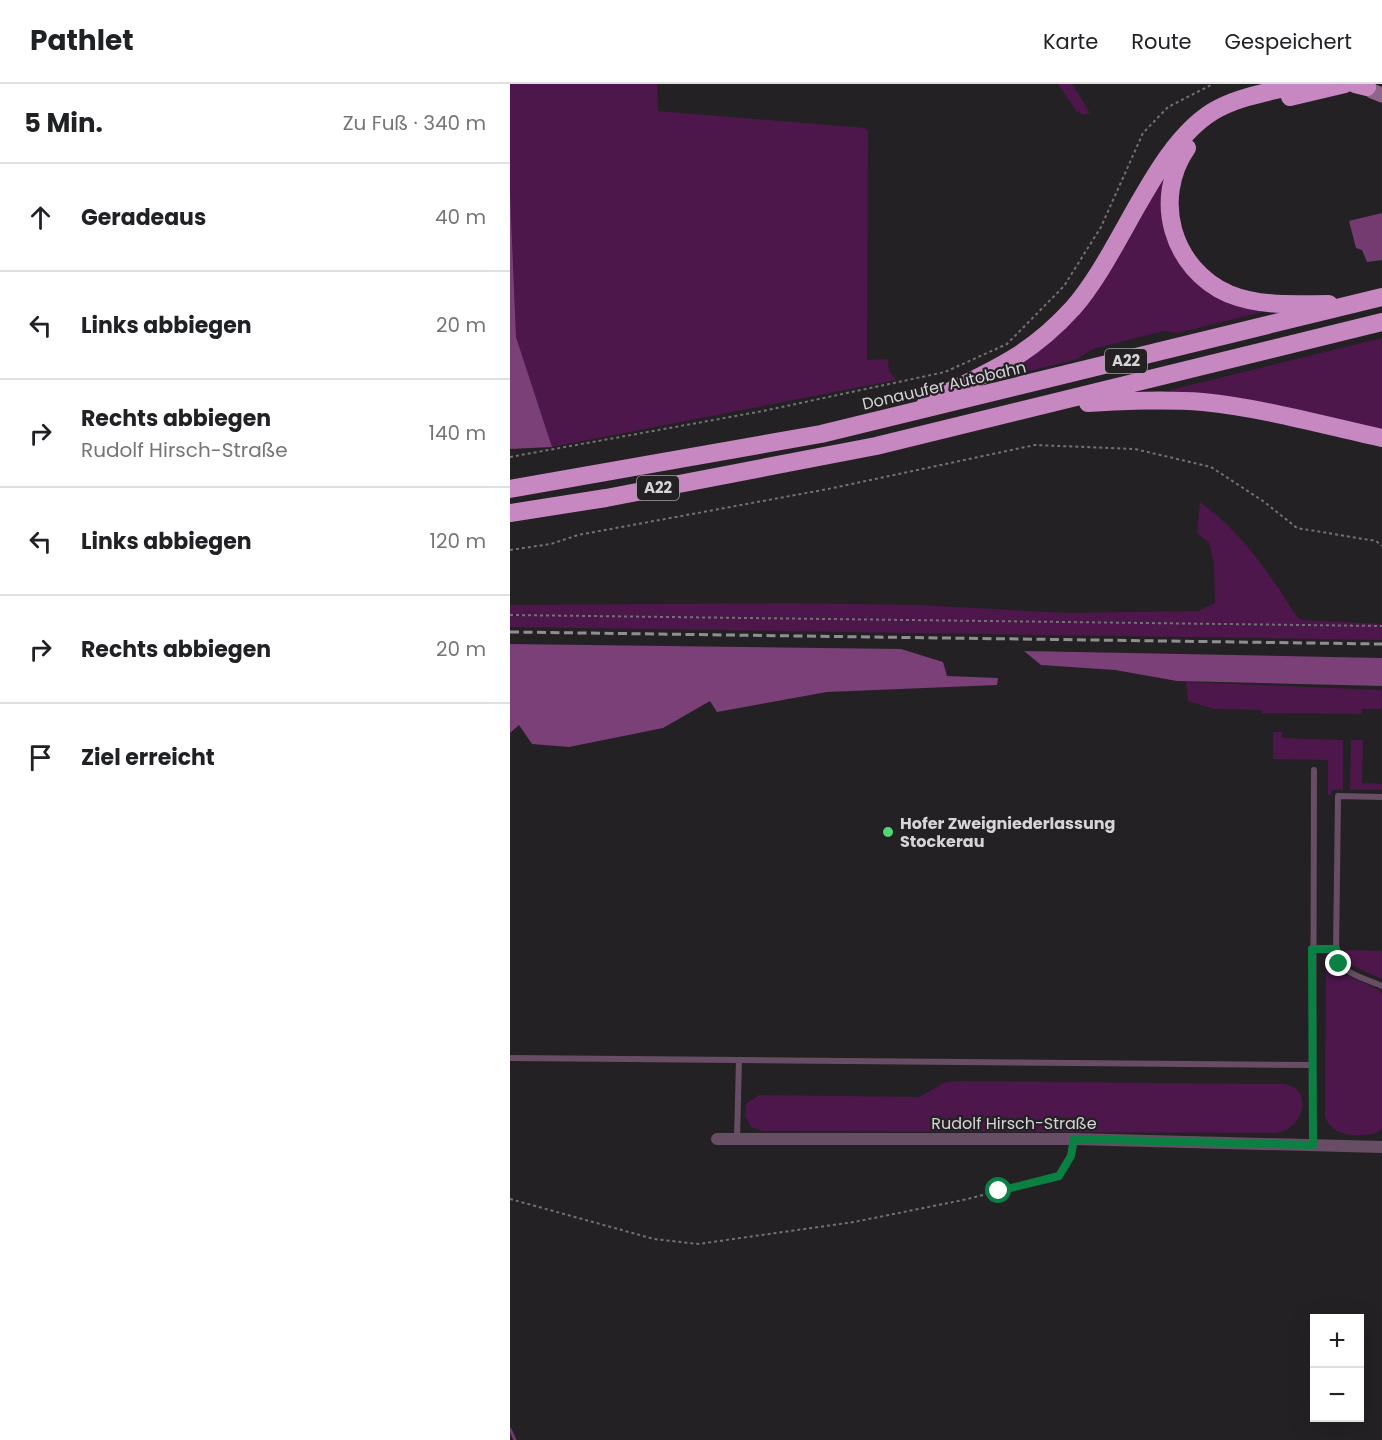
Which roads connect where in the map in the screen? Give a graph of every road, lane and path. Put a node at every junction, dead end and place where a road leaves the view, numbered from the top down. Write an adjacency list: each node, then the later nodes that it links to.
1 (1213, 84): 10 (path)
2 (1302, 84): 8 (highway)
3 (1345, 84): 5 (highway)
4 (1382, 297): 5 (highway, Donauufer Autobahn / A22)
5 (1352, 305): 8 (highway, Donauufer Autobahn / A22)
6 (1382, 322): 7 (highway, A22)
7 (1047, 405): 9 (highway); 12 (highway, A22)
8 (900, 416): 11 (highway, Donauufer Autobahn / A22)
9 (1382, 438)
10 (510, 457)
11 (510, 489)
12 (510, 513)
13 (1382, 546): 14 (path)
14 (510, 550)
15 (510, 615): 16 (path)
16 (1382, 626)
17 (1314, 770): 22 (lane)
18 (1382, 797): 19 (lane)
19 (1382, 986)
20 (510, 1058): 21 (lane)
21 (739, 1060): 22 (lane); 24 (lane)
22 (1311, 1065): 26 (lane)
23 (717, 1139): 24 (street, Rudolf Hirsch-Straße)
24 (737, 1139): 25 (street, Rudolf Hirsch-Straße)
25 (1074, 1139): 26 (street, Rudolf Hirsch-Straße); 28 (path)
26 (1313, 1145): 27 (street, Rudolf Hirsch-Straße)
27 (1382, 1146)
28 (510, 1198)

